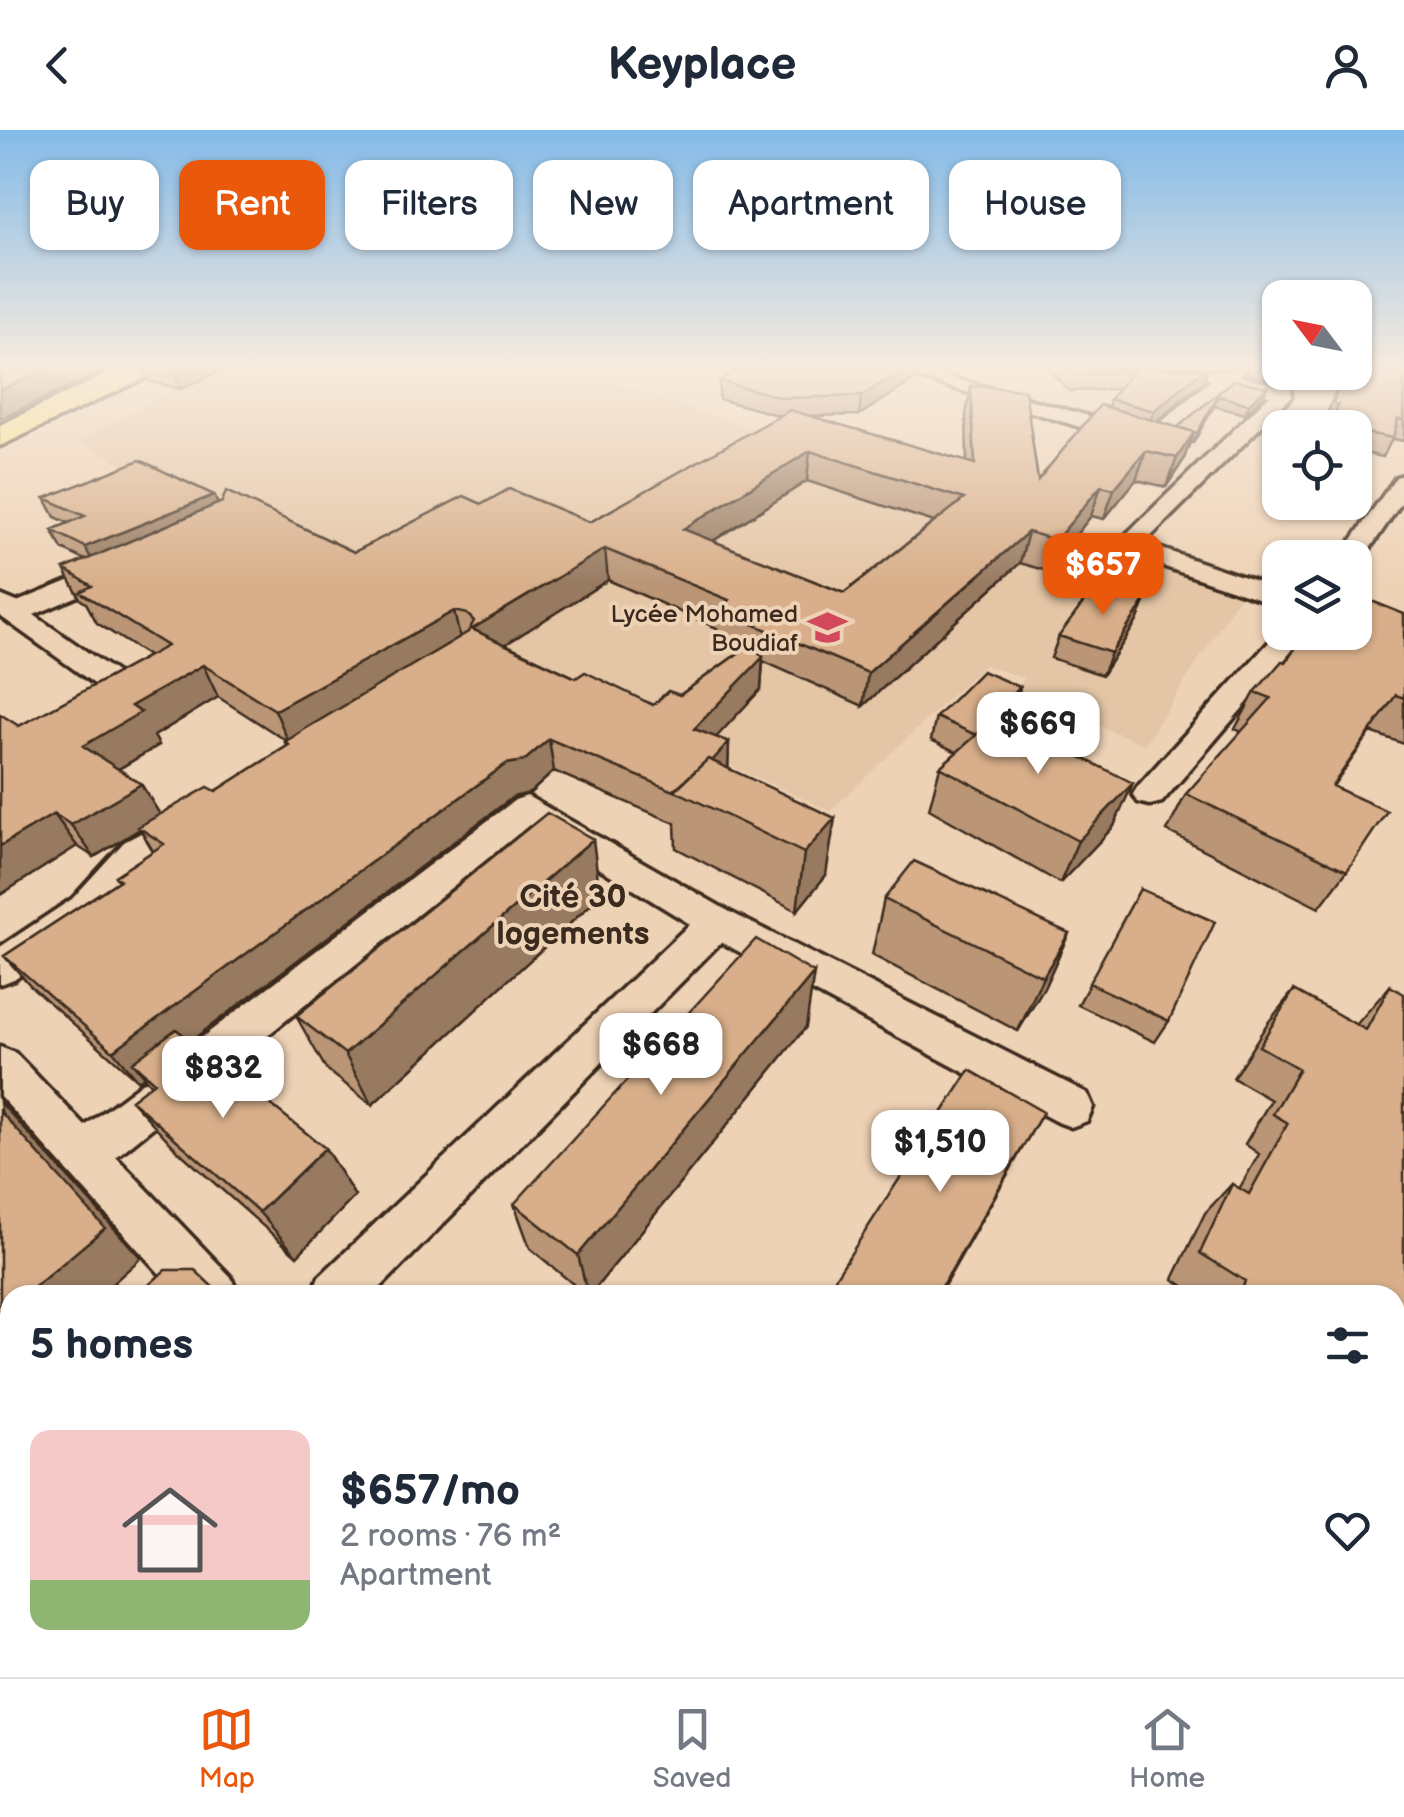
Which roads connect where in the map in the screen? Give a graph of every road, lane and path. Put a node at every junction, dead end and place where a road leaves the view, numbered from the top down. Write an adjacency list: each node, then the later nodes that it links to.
1 (1146, 440): 3 (street)
2 (1236, 440): 4 (street)
3 (1152, 442): 4 (street)
4 (1216, 460): 9 (street)
5 (1404, 482): 6 (street)
6 (1393, 516): 7 (street)
7 (1369, 540)
8 (136, 561): 10 (street)
9 (1262, 592)
10 (7, 608): 12 (street)
11 (1278, 650): 13 (street)
12 (118, 687)
13 (1150, 794)
14 (219, 802): 16 (street)
15 (716, 922): 18 (street); 19 (street); 21 (street)
16 (0, 968)
17 (0, 1066): 19 (street)
18 (1072, 1106)
19 (83, 1155): 20 (street)
20 (204, 1285)
21 (347, 1285)

